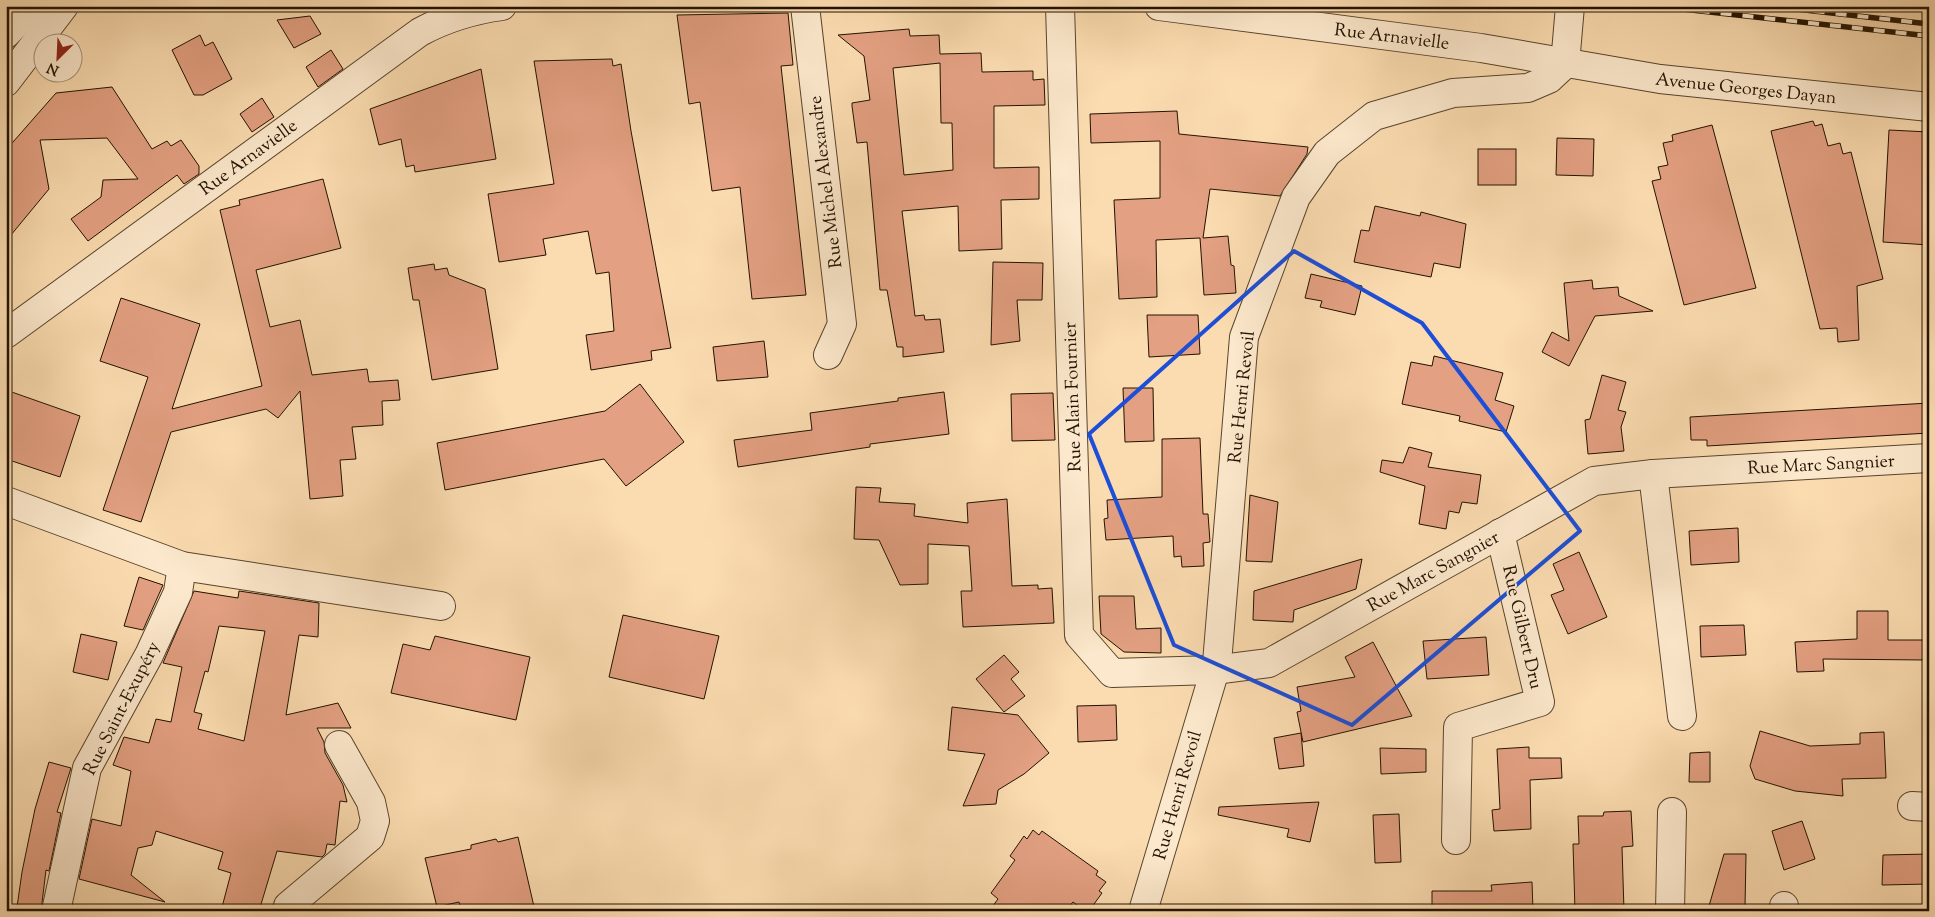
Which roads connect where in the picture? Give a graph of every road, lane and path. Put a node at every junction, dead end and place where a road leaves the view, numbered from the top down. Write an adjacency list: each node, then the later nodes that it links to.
1 (32, 6): 8 (street)
2 (64, 6): 10 (street)
3 (502, 6): 12 (street, Rue Arnavielle)
4 (805, 6): 13 (street, Rue Michel Alexandre)
5 (1060, 6): 20 (street, Rue Alain Fournier)
6 (1159, 6): 9 (street, Rue Arnavielle)
7 (1570, 6): 9 (street)
8 (6, 34)
9 (1565, 53): 11 (street, Avenue Georges Dayan); 20 (street, Rue Henri Revoil)
10 (6, 82)
11 (1929, 108)
12 (6, 334)
13 (828, 354)
14 (1929, 458): 15 (street, Rue Marc Sangnier)
15 (1653, 474): 17 (street, Rue Marc Sangnier); 21 (street)
16 (6, 501): 18 (street)
17 (1500, 532): 20 (street, Rue Marc Sangnier); 24 (street, Rue Gilbert Dru)
18 (182, 566): 19 (street); 25 (street, Rue Saint-Exupéry)
19 (441, 606)
20 (1214, 670): 27 (street, Rue Henri Revoil)
21 (1682, 716)
22 (339, 746): 26 (street)
23 (1672, 812): 28 (street)
24 (1456, 840)
25 (56, 911)
26 (286, 911)
27 (1144, 911)
28 (1670, 911)

